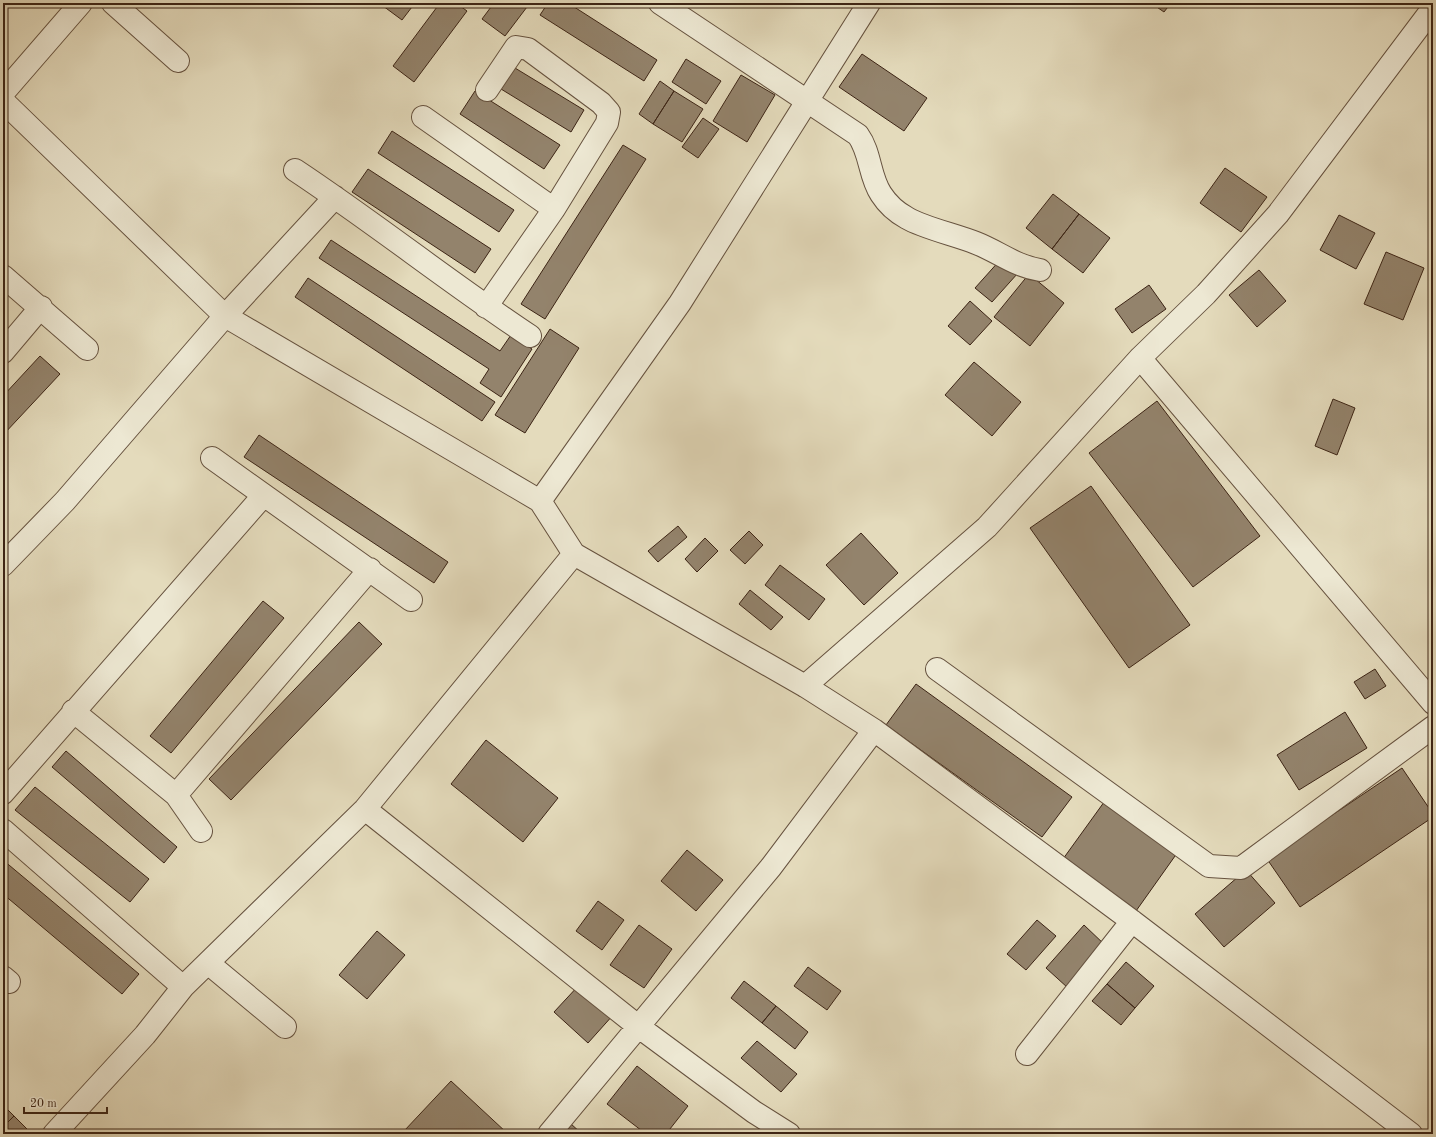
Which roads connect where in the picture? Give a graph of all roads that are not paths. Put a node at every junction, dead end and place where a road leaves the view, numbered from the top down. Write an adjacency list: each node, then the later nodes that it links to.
1 (81, 3): 8 (street)
2 (113, 3): 6 (street)
3 (660, 3): 10 (street)
4 (869, 3): 10 (street)
5 (1433, 8): 23 (street)
6 (178, 61)
7 (487, 90): 14 (street)
8 (3, 93)
9 (3, 101): 19 (street)
10 (806, 102): 15 (street); 26 (street)
11 (423, 117): 14 (street)
12 (295, 170): 13 (street)
13 (335, 197): 18 (street); 19 (street)
14 (554, 209): 18 (street)
15 (1040, 270)
16 (3, 276): 17 (street)
17 (41, 307): 21 (street); 22 (street)
18 (486, 307): 20 (street)
19 (225, 316): 26 (street); 28 (street)
20 (530, 336)
21 (87, 349)
22 (3, 352)
23 (1140, 358): 32 (street); 33 (street)
24 (212, 458): 25 (street)
25 (263, 496): 29 (street); 34 (street)
26 (540, 501): 27 (street)
27 (574, 554): 32 (street); 39 (street)
28 (3, 565)
29 (370, 569): 30 (street); 38 (street)
30 (411, 600)
31 (937, 669): 35 (street)
32 (805, 686): 36 (street)
33 (1433, 702)
34 (73, 710): 37 (street); 38 (street)
35 (1433, 727)
36 (874, 730): 42 (street); 46 (street)
37 (3, 793)
38 (176, 795): 41 (street)
39 (365, 809): 43 (street); 46 (street)
40 (3, 830): 44 (street)
41 (201, 831)
42 (1132, 921): 47 (street); 51 (street)
43 (208, 963): 44 (street); 45 (street)
44 (183, 987): 48 (street)
45 (285, 1027)
46 (639, 1027): 49 (street); 50 (street)
47 (1027, 1054)
48 (54, 1134)
49 (549, 1134)
50 (788, 1134)
51 (1411, 1134)

